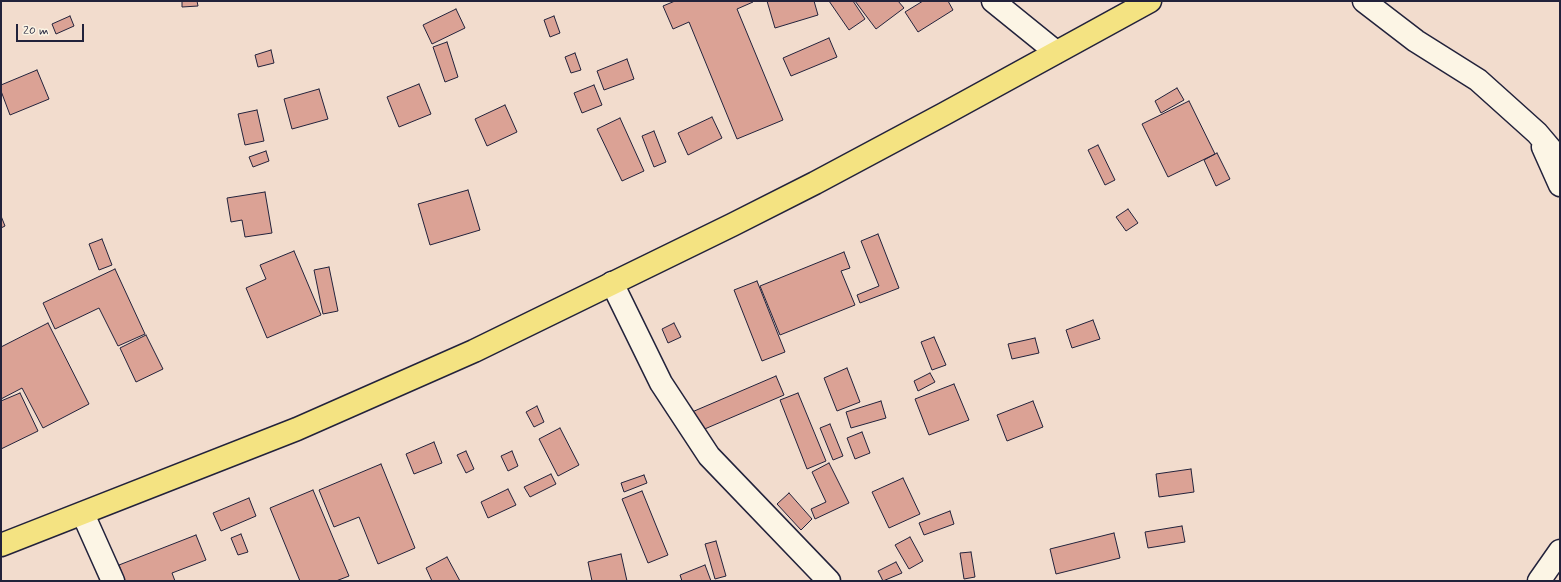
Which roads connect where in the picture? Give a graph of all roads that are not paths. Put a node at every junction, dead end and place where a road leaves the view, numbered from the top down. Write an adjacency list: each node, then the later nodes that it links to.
1 (993, 1): 4 (street)
2 (1150, 1): 4 (main road)
3 (1364, 1): 5 (street)
4 (1056, 52): 8 (main road)
5 (1537, 133): 6 (street); 7 (street)
6 (1560, 160)
7 (1560, 186)
8 (612, 283): 9 (main road); 13 (street)
9 (83, 514): 10 (main road); 12 (street)
10 (1, 545)
11 (1560, 551): 14 (street)
12 (113, 581)
13 (829, 581)
14 (1539, 581)

